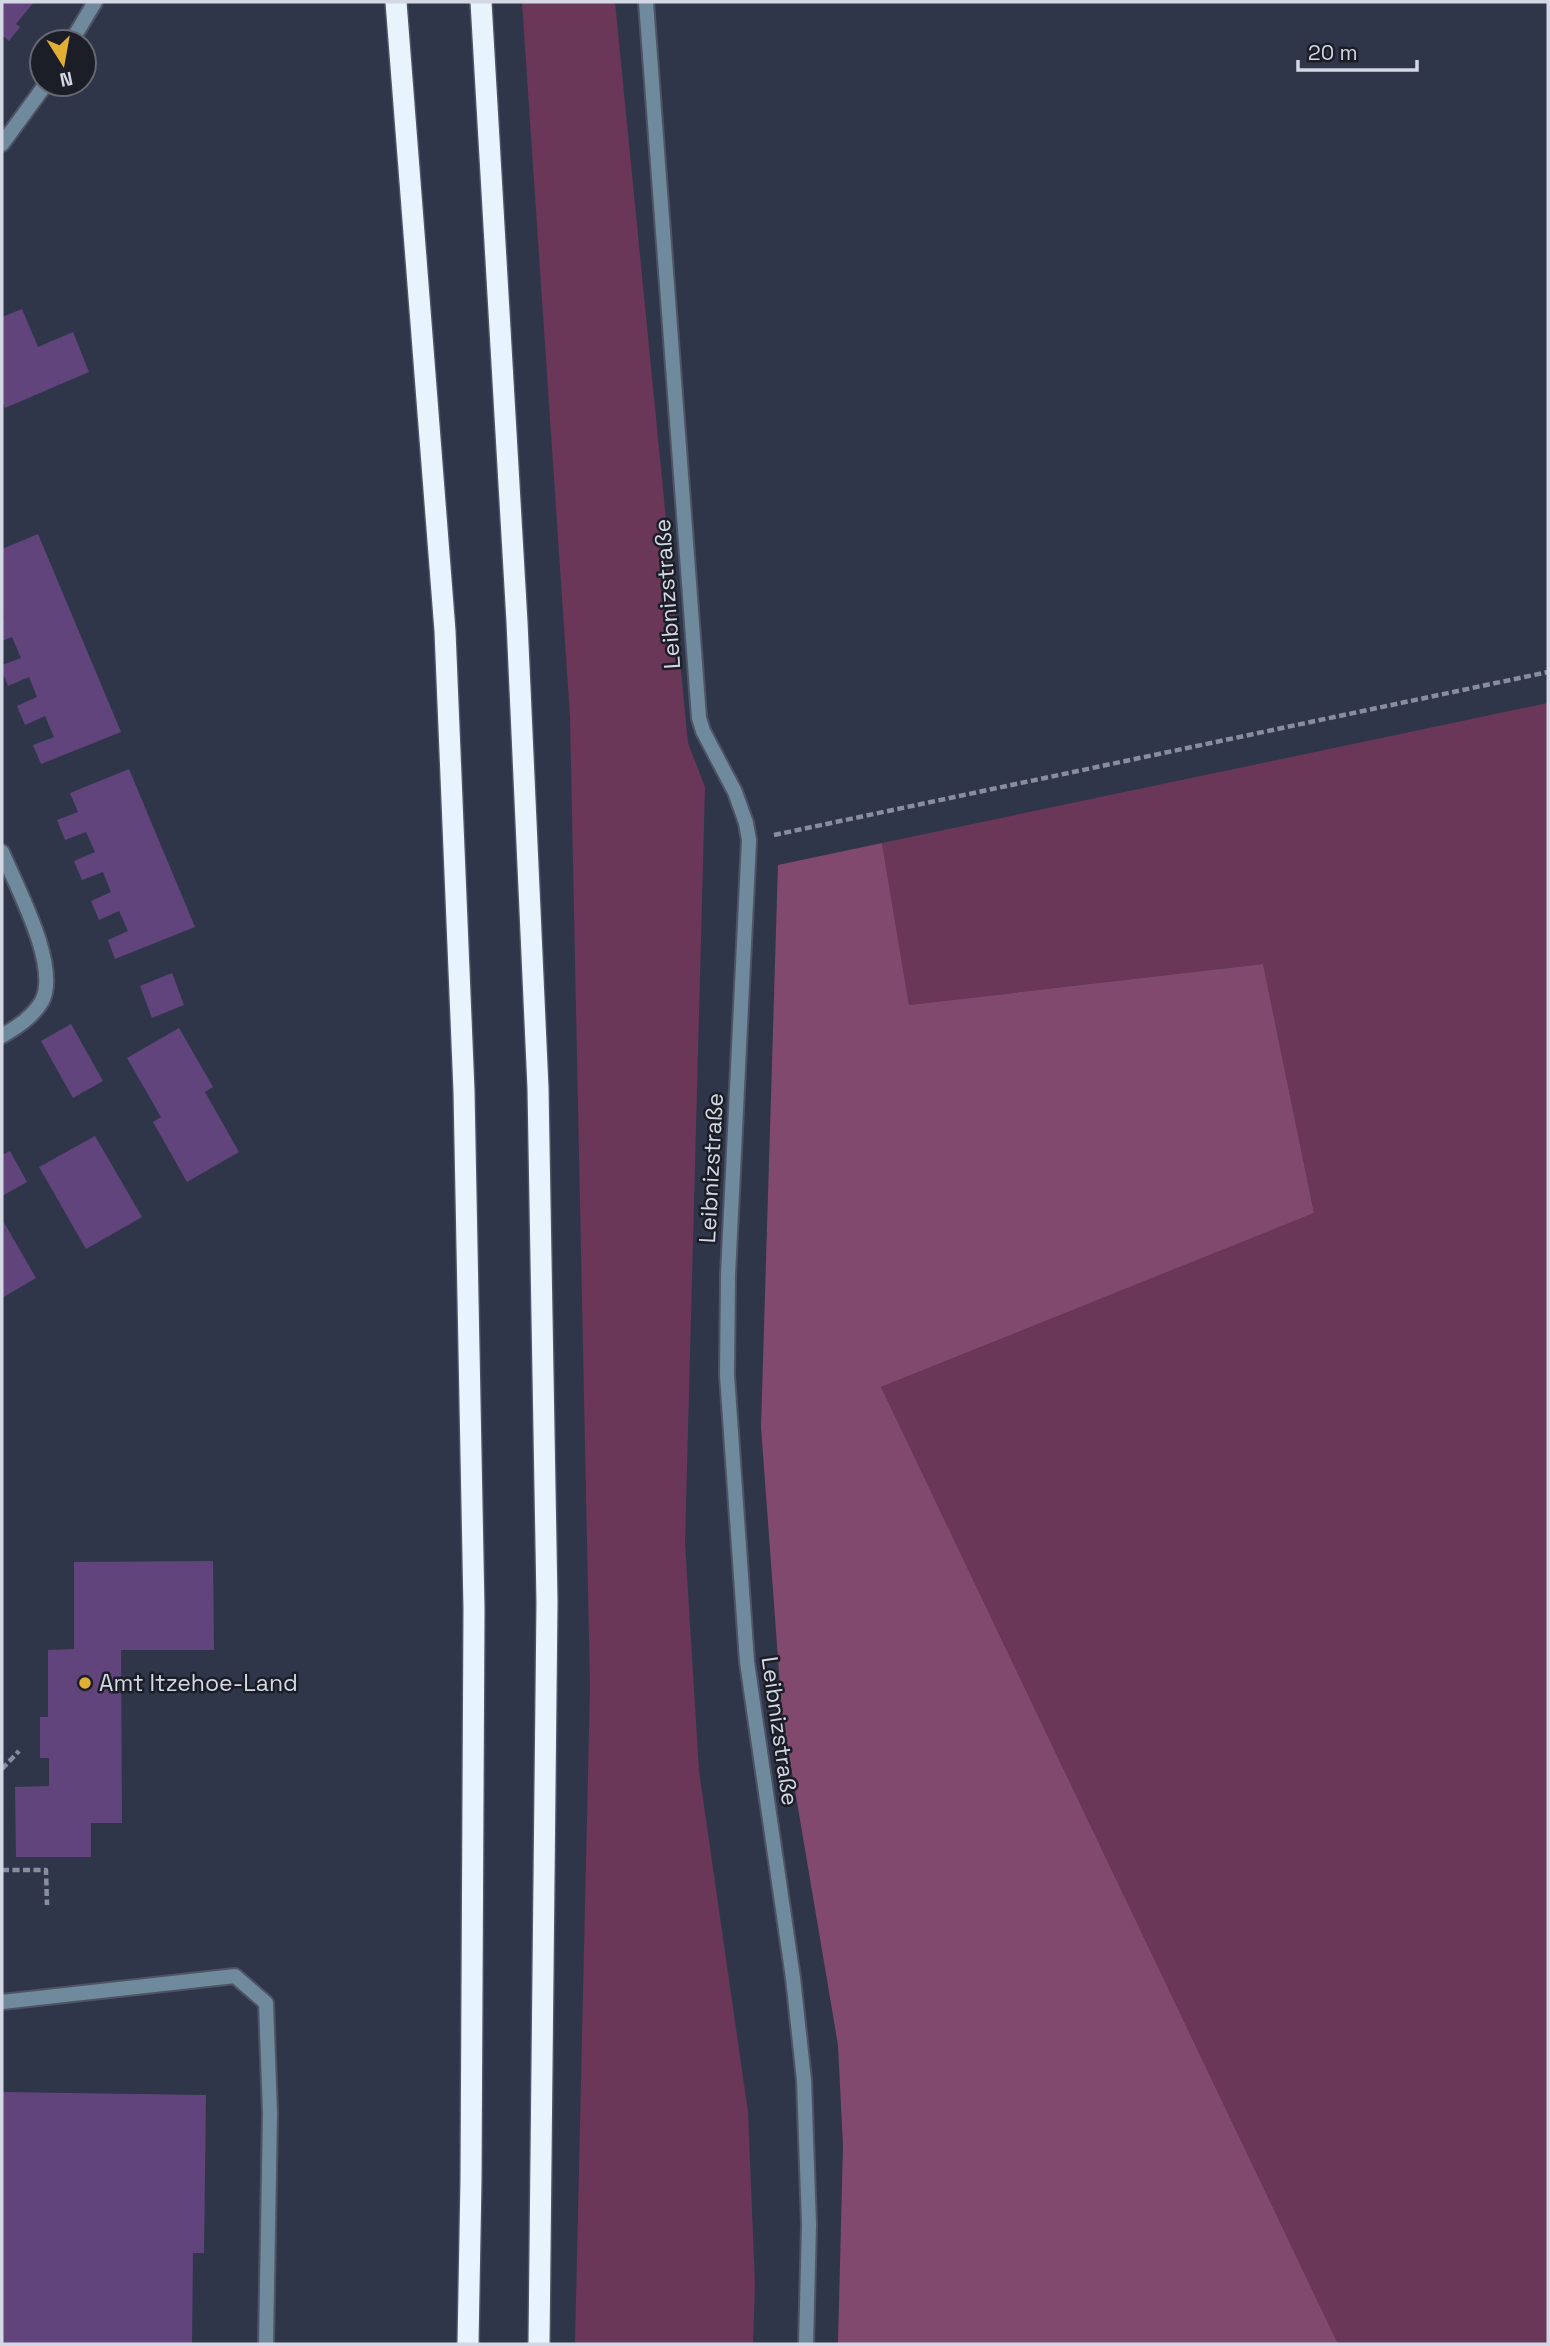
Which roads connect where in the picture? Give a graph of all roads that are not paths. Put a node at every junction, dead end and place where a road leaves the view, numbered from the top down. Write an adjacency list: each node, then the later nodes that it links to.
1 (95, 2): 5 (street)
2 (396, 2): 12 (highway)
3 (481, 2): 13 (highway)
4 (646, 2): 14 (street, Leibnizstraße)
5 (79, 28)
6 (36, 98): 7 (street)
7 (2, 144)
8 (2, 852): 9 (street)
9 (2, 1037)
10 (2, 2002): 11 (street)
11 (266, 2344)
12 (468, 2344)
13 (539, 2344)
14 (806, 2344)

